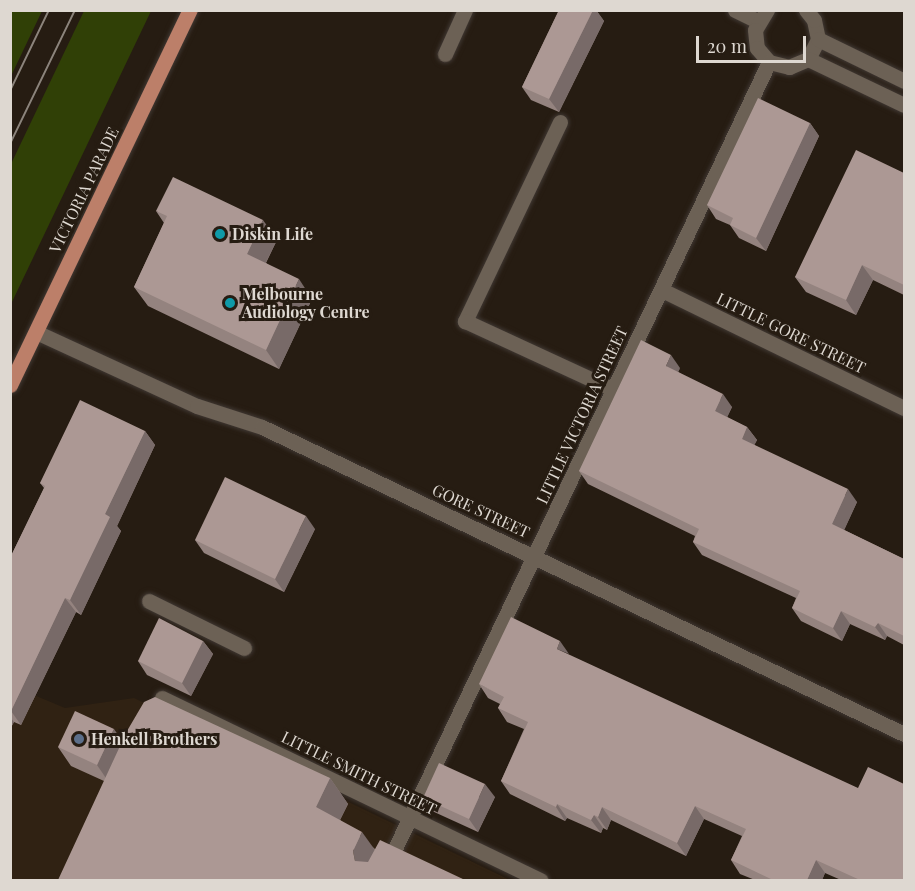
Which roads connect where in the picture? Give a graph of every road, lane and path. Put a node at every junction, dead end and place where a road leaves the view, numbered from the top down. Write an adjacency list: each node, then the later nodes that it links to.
1 (190, 10): 14 (main road, VICTORIA PARADE)
2 (465, 10): 7 (street)
3 (806, 10): 6 (street)
4 (739, 11): 5 (street)
5 (762, 16): 9 (street)
6 (818, 39): 8 (street); 10 (street)
7 (445, 54)
8 (808, 59): 9 (street); 11 (street)
9 (769, 62): 13 (street, LITTLE VICTORIA STREET)
10 (904, 81)
11 (904, 105)
12 (560, 122): 16 (street)
13 (662, 290): 16 (street, LITTLE VICTORIA STREET); 17 (street, LITTLE GORE STREET)
14 (36, 332): 15 (main road, VICTORIA PARADE); 18 (street, GORE STREET)
15 (10, 385)
16 (614, 390): 18 (street, LITTLE VICTORIA STREET)
17 (904, 408)
18 (536, 557): 22 (street, GORE STREET); 23 (street, LITTLE VICTORIA STREET)
19 (149, 601): 20 (street)
20 (244, 648)
21 (159, 704): 23 (street, LITTLE SMITH STREET)
22 (904, 734)
23 (411, 817): 24 (street, LITTLE VICTORIA STREET); 25 (street, LITTLE SMITH STREET)
24 (380, 880)
25 (541, 880)

